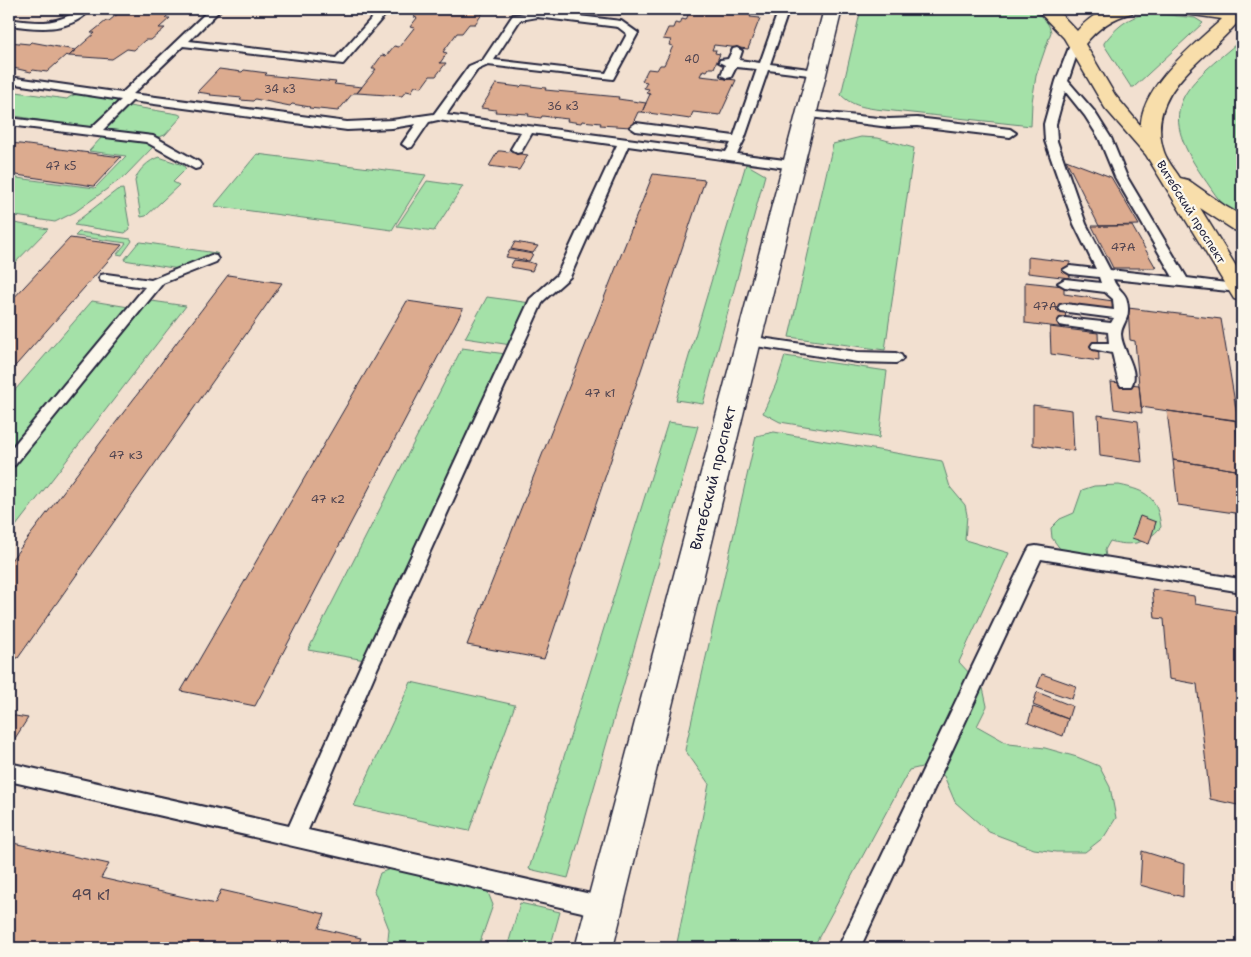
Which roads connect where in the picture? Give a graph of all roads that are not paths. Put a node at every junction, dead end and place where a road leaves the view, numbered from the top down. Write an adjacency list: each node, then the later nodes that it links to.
1 (86, 9): 12 (lane)
2 (216, 9): 13 (lane)
3 (385, 9): 13 (lane)
4 (598, 9): 11 (lane)
5 (784, 9): 18 (lane)
6 (833, 9): 19 (street, Витебский проспект)
7 (1045, 9): 14 (main road)
8 (1126, 9): 14 (main road)
9 (1185, 9): 10 (main road)
10 (1238, 14): 36 (main road, Витебский проспект)
11 (591, 20): 16 (lane); 16 (lane)
12 (9, 22)
13 (182, 43): 23 (lane)
14 (1075, 45): 22 (lane); 36 (main road)
15 (737, 51): 17 (lane)
16 (487, 62): 25 (lane)
17 (728, 62): 18 (lane); 20 (lane)
18 (764, 67): 19 (lane); 32 (lane)
19 (817, 73): 24 (street, Витебский проспект)
20 (727, 75)
21 (9, 80): 23 (lane)
22 (1062, 81): 45 (lane); 46 (lane)
23 (127, 97): 26 (lane); 30 (lane)
24 (806, 114): 31 (lane); 39 (street, Витебский проспект)
25 (438, 118): 26 (lane); 29 (lane)
26 (424, 120): 34 (lane)
27 (9, 122): 30 (lane)
28 (636, 128): 32 (lane)
29 (529, 130): 33 (lane); 35 (lane)
30 (94, 132): 38 (lane)
31 (1010, 133)
32 (738, 140): 37 (lane)
33 (624, 142): 37 (lane); 59 (lane)
34 (408, 144)
35 (517, 149)
36 (1154, 152): 40 (main road, Витебский проспект)
37 (730, 156): 39 (lane)
38 (195, 165)
39 (793, 165): 51 (street, Витебский проспект)
40 (1168, 174): 41 (main road); 48 (main road, Витебский проспект)
41 (1242, 225)
42 (211, 259): 47 (lane)
43 (1067, 276): 45 (lane)
44 (106, 278): 47 (lane)
45 (1107, 281): 46 (lane); 50 (lane)
46 (1183, 283): 48 (lane)
47 (154, 284): 56 (lane)
48 (1240, 291)
49 (1065, 315): 50 (lane)
50 (1119, 322): 53 (lane)
51 (748, 341): 54 (lane); 60 (street, Витебский проспект)
52 (1098, 346): 53 (lane)
53 (1117, 349): 55 (lane)
54 (896, 358)
55 (1126, 384)
56 (9, 461)
57 (1240, 586): 62 (lane)
58 (9, 772): 59 (lane)
59 (295, 837): 60 (lane)
60 (604, 907): 61 (street, Витебский проспект)
61 (594, 948)
62 (849, 948)

